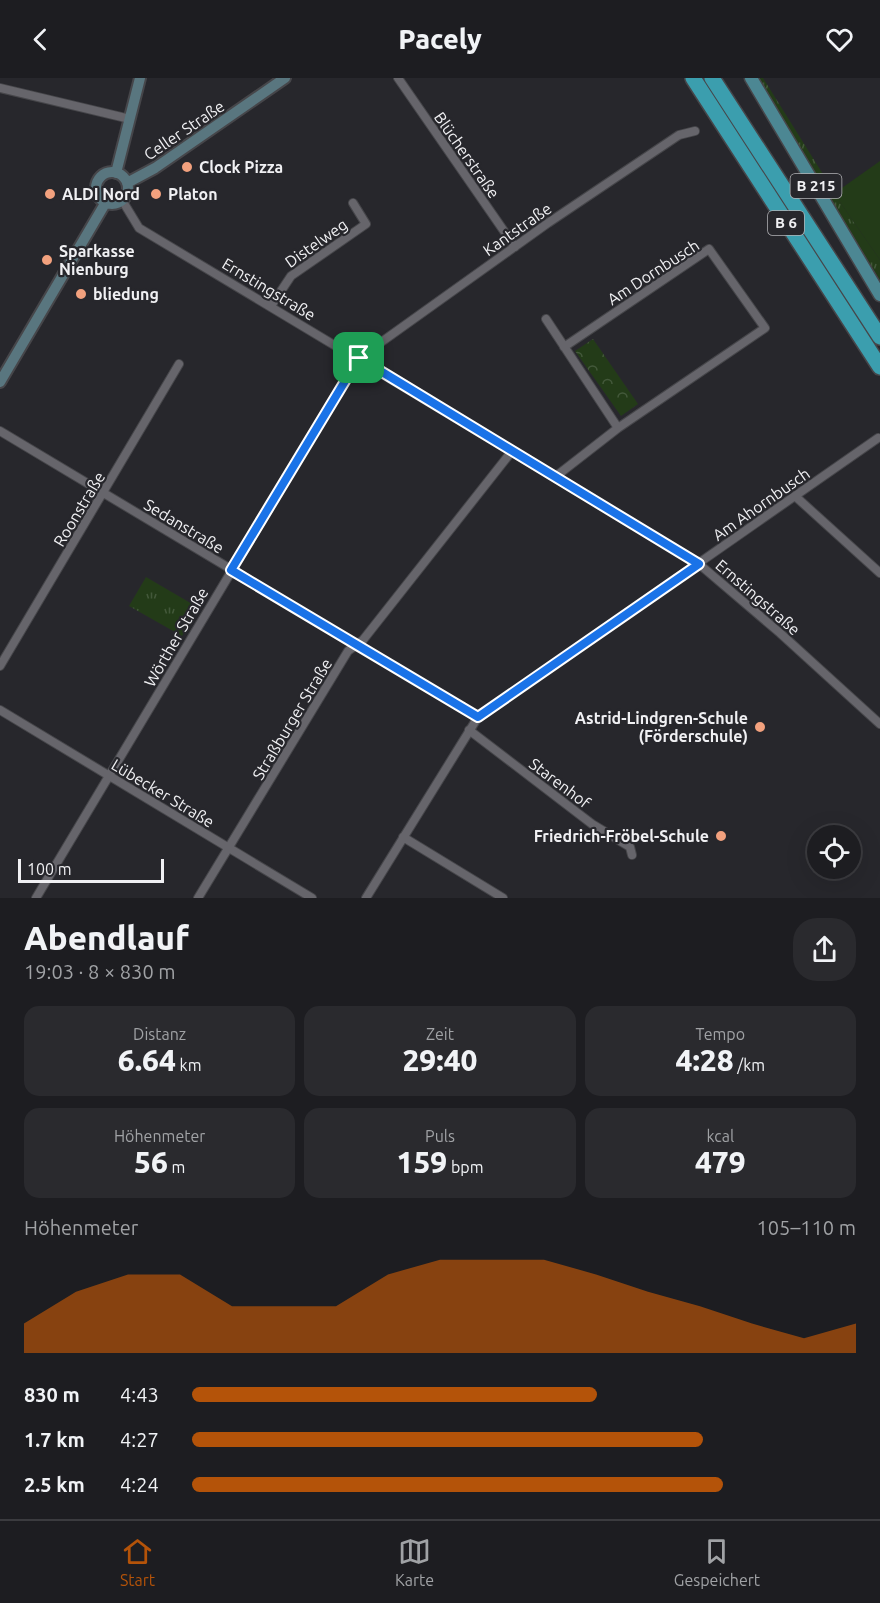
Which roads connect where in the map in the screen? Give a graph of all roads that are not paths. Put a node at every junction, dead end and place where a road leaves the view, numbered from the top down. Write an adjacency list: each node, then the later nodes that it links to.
1 (140, 78): 8 (main road)
2 (285, 78): 11 (main road, Celler Straße)
3 (398, 78): 15 (street, Blücherstraße)
4 (693, 78): 23 (highway, B 6)
5 (712, 78): 19 (highway, B 6)
6 (751, 78): 16 (main road, B 215)
7 (0, 88): 8 (street)
8 (130, 119): 10 (main road)
9 (694, 131): 15 (street, Kantstraße)
10 (116, 172): 11 (main road); 13 (main road)
11 (127, 183): 12 (main road)
12 (122, 200): 13 (main road); 17 (street, Ernstingstraße)
13 (106, 202): 24 (main road)
14 (352, 203): 17 (street, Distelweg)
15 (515, 247): 21 (street, Kantstraße)
16 (880, 295)
17 (271, 306): 21 (street, Ernstingstraße)
18 (546, 319): 20 (street)
19 (880, 337)
20 (564, 347): 25 (street); 25 (street, Am Dornbusch)
21 (359, 358): 28 (street, Ernstingstraße); 33 (street, Wörther Straße)
22 (179, 364): 30 (street, Roonstraße)
23 (880, 367)
24 (0, 382)
25 (618, 428): 29 (street, Am Dornbusch)
26 (0, 431): 30 (street, Sedanstraße)
27 (879, 438): 31 (street, Am Ahornbusch)
28 (512, 451): 29 (street, Ernstingstraße); 35 (street, Straßburger Straße)
29 (555, 477): 32 (street, Ernstingstraße)
30 (104, 493): 33 (street, Sedanstraße); 36 (street, Roonstraße)
31 (795, 496): 32 (street, Am Ahornbusch); 34 (street)
32 (699, 564): 38 (street, Am Ahornbusch); 39 (street, Ernstingstraße)
33 (231, 570): 35 (street, Sedanstraße); 41 (street, Wörther Straße)
34 (880, 573)
35 (356, 645): 38 (street, Sedanstraße); 43 (street, Straßburger Straße)
36 (0, 666)
37 (0, 710): 41 (street, Lübecker Straße)
38 (478, 717): 40 (street, Am Ahornbusch)
39 (880, 724)
40 (469, 730): 42 (street, Am Ahornbusch); 44 (street, Starenhof)
41 (110, 777): 43 (street, Lübecker Straße); 45 (street, Wörther Straße)
42 (403, 837): 48 (street, Am Ahornbusch); 49 (street)
43 (228, 849): 46 (street, Straßburger Straße); 47 (street, Lübecker Straße)
44 (632, 855)
45 (36, 898)
46 (198, 898)
47 (312, 898)
48 (366, 898)
49 (503, 898)

